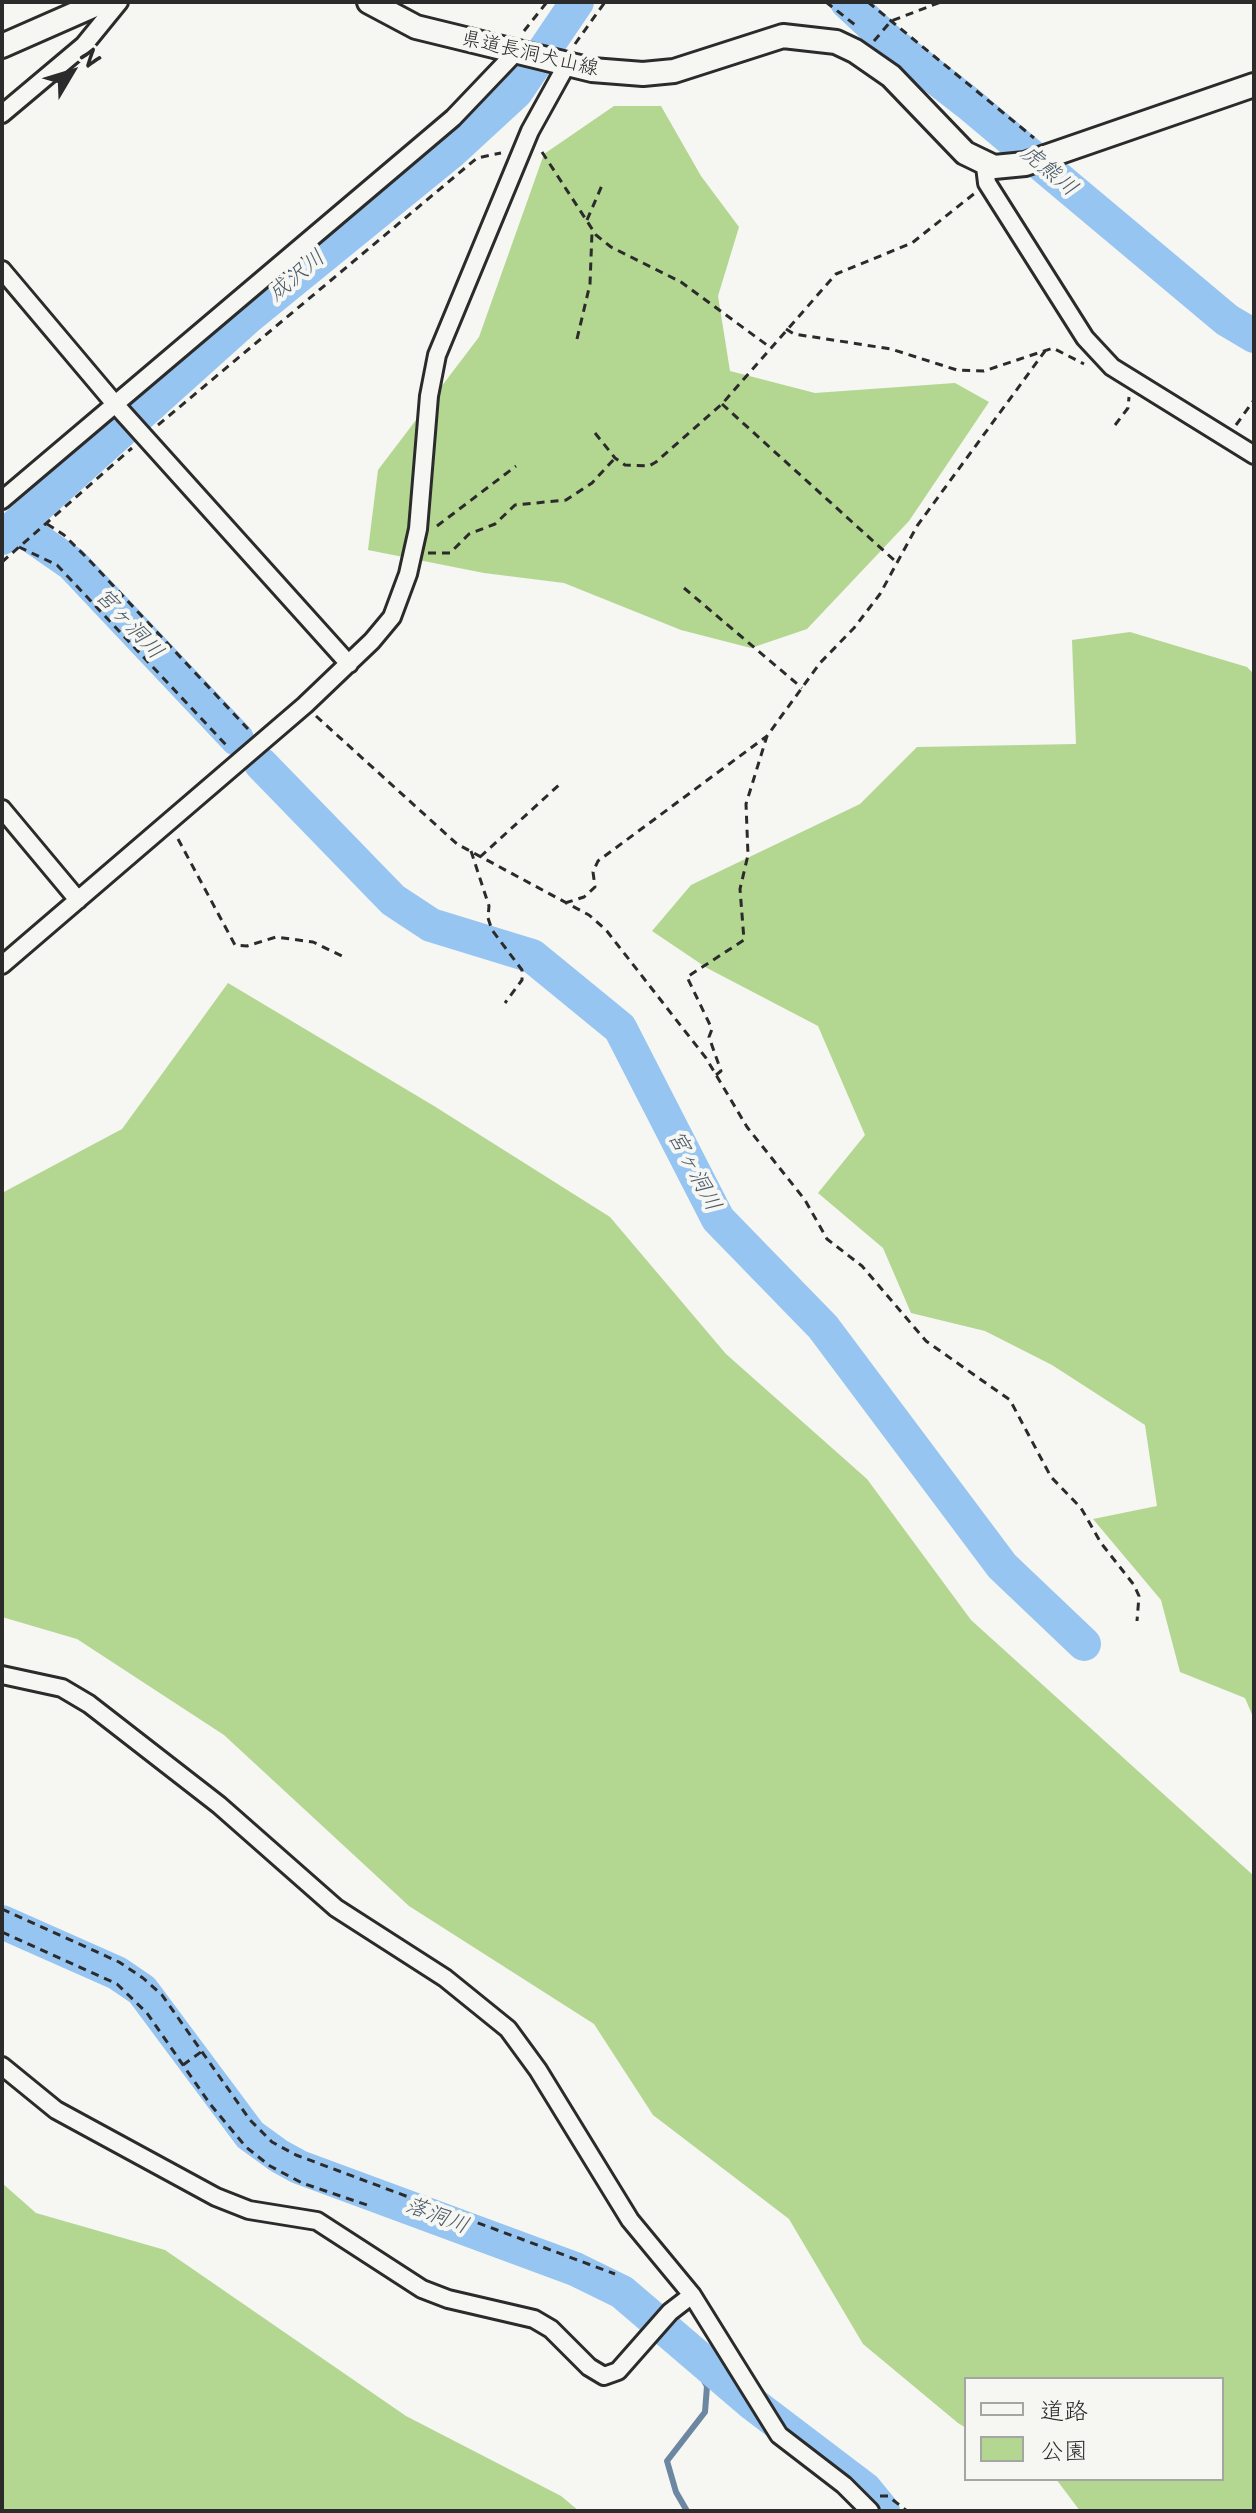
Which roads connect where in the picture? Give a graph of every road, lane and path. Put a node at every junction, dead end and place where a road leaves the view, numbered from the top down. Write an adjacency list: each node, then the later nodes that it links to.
1 (102, 2): 12 (main road)
2 (119, 2): 16 (street)
3 (369, 2): 13 (main road, 県道長洞犬山線)
4 (547, 2): 13 (path)
5 (605, 2): 14 (path)
6 (826, 2): 10 (path)
7 (868, 2): 9 (path)
8 (941, 2): 9 (path)
9 (890, 22): 11 (path); 18 (path)
10 (862, 31)
11 (874, 41)
12 (2, 46)
13 (515, 53): 14 (main road, 県道長洞犬山線); 30 (street)
14 (566, 66): 17 (street); 19 (main road, 県道長洞犬山線)
15 (1254, 85): 18 (main road)
16 (2, 114)
17 (524, 145): 21 (path); 34 (path); 41 (street)
18 (1054, 155): 19 (main road)
19 (986, 174): 24 (path); 28 (street)
20 (603, 183): 21 (path)
21 (587, 221): 22 (path)
22 (593, 230): 25 (path); 26 (path)
23 (2, 270): 30 (street)
24 (786, 329): 26 (path); 27 (path)
25 (577, 339)
26 (771, 348): 31 (path)
27 (1045, 351): 28 (path); 44 (path)
28 (1112, 367): 32 (path); 35 (street)
29 (1254, 400): 35 (path)
30 (115, 404): 34 (street); 39 (street)
31 (722, 404): 37 (path); 44 (path)
32 (1115, 425)
33 (595, 433): 37 (path)
34 (145, 437): 40 (path); 47 (street)
35 (1229, 439): 36 (street)
36 (1254, 455)
37 (615, 458): 43 (path)
38 (516, 466): 41 (path)
39 (2, 500)
40 (47, 524): 42 (path); 51 (path)
41 (418, 529): 43 (street)
42 (19, 547): 45 (path); 52 (path)
43 (413, 554): 47 (street)
44 (895, 561): 48 (path)
45 (2, 562)
46 (684, 588): 48 (path)
47 (349, 664): 49 (street)
48 (802, 688): 50 (path)
49 (305, 705): 51 (street); 56 (path)
50 (767, 736): 59 (path); 63 (path)
51 (261, 742): 52 (street)
52 (240, 760): 55 (street)
53 (560, 784): 57 (path)
54 (2, 809): 58 (street)
55 (169, 821): 58 (street); 60 (path)
56 (471, 851): 57 (path); 62 (path)
57 (480, 857): 59 (path)
58 (78, 900): 61 (street)
59 (565, 903): 63 (path)
60 (342, 956)
61 (2, 965)
62 (505, 1003)
63 (716, 1075): 64 (path)
64 (1137, 1621)
65 (2, 1675): 73 (street)
66 (2, 1909): 68 (path)
67 (2, 1932): 69 (path)
68 (201, 2052): 69 (path); 72 (path)
69 (184, 2065): 71 (path)
70 (2, 2066): 73 (street)
71 (367, 2205)
72 (615, 2274)
73 (692, 2295): 74 (street)
74 (870, 2511)

